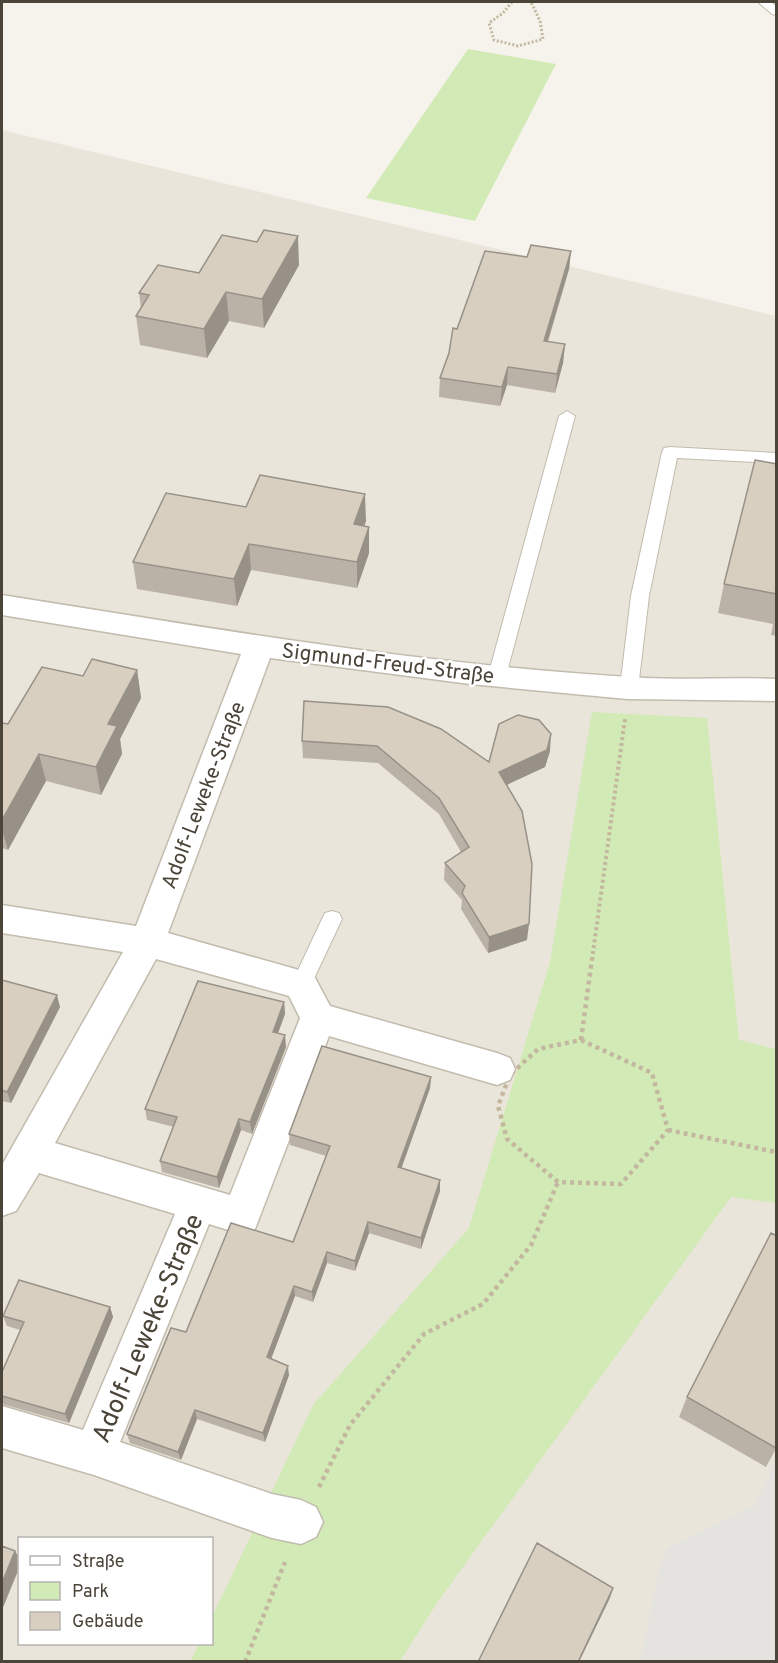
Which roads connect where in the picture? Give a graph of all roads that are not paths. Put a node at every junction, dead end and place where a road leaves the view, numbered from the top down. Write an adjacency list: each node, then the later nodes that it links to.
1 (764, 2): 2 (lane)
2 (777, 11)
3 (567, 416): 7 (lane)
4 (777, 458): 8 (lane)
5 (2, 605): 6 (street, Sigmund-Freud-Straße)
6 (259, 647): 7 (street, Sigmund-Freud-Straße); 12 (street, Adolf-Leweke-Straße)
7 (497, 676): 8 (street, Sigmund-Freud-Straße)
8 (629, 688): 9 (street, Sigmund-Freud-Straße)
9 (777, 690)
10 (2, 919): 12 (street)
11 (332, 919): 13 (lane)
12 (147, 942): 13 (street); 16 (street, Adolf-Leweke-Straße)
13 (301, 985): 14 (street)
14 (318, 1018): 15 (street); 18 (street, Adolf-Leweke-Straße)
15 (496, 1069)
16 (30, 1153): 17 (street, Adolf-Leweke-Straße); 18 (street, Adolf-Leweke-Straße)
17 (2, 1199)
18 (199, 1202): 20 (street, Adolf-Leweke-Straße)
19 (2, 1427): 20 (street, Adolf-Leweke-Straße)
20 (94, 1455): 21 (street, Adolf-Leweke-Straße)
21 (301, 1522)

